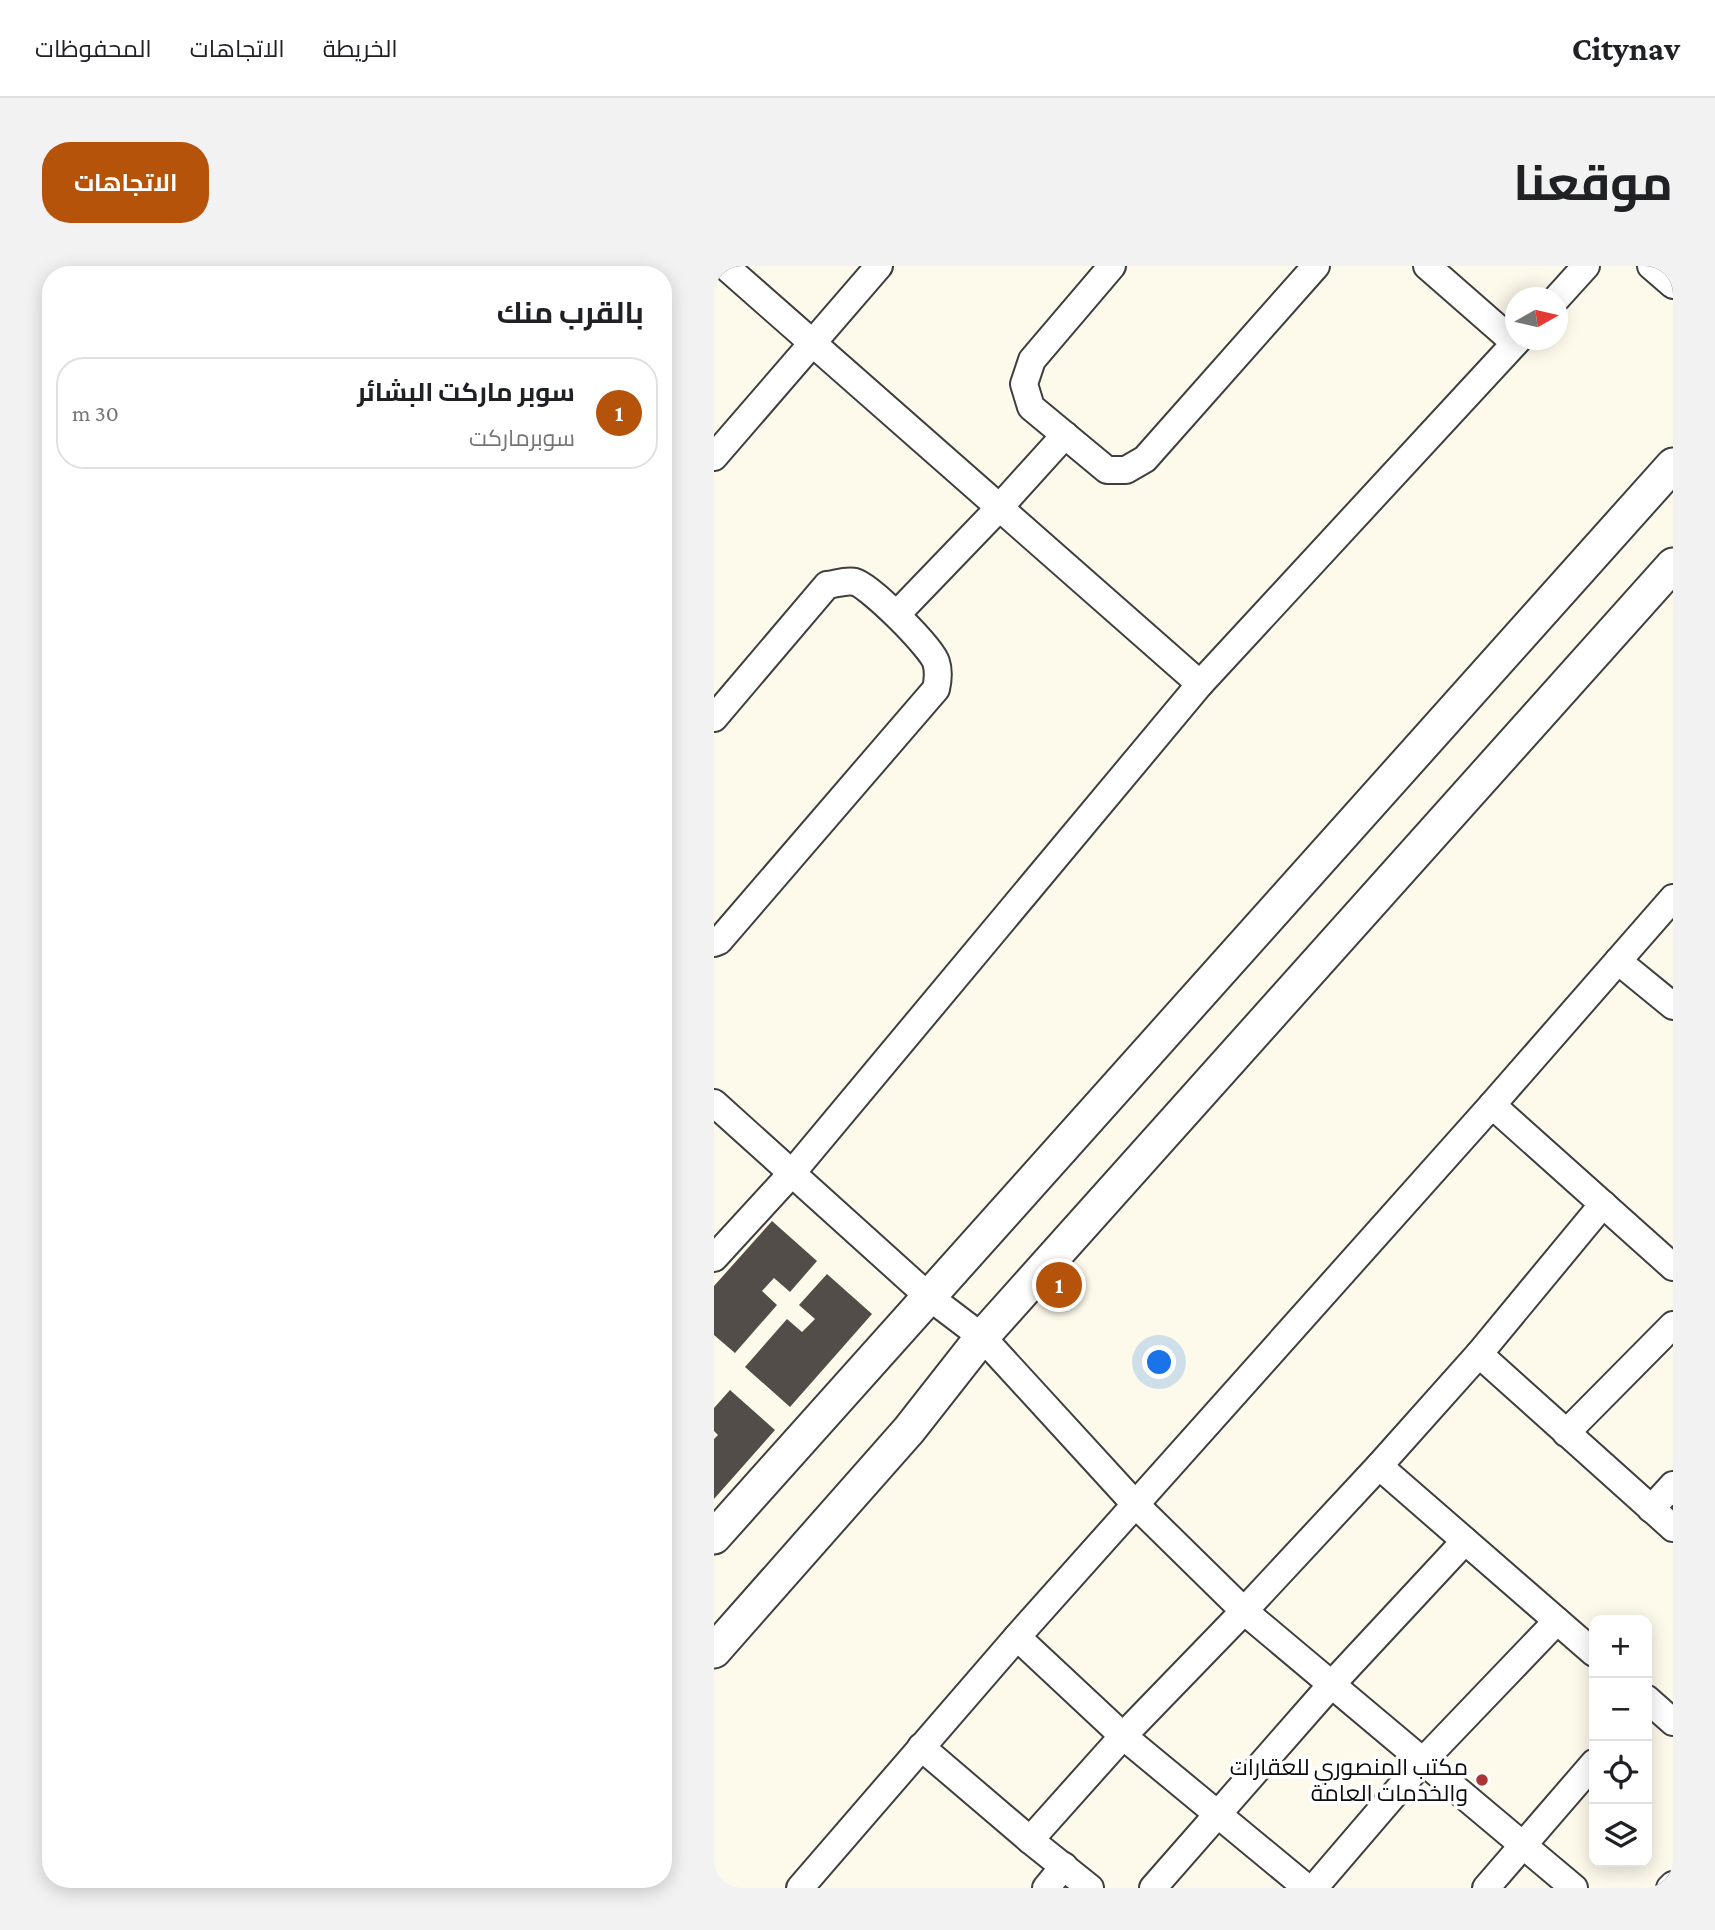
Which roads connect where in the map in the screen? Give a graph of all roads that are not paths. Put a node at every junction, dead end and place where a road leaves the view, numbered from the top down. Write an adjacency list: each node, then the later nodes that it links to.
1 (724, 266): 11 (street)
2 (879, 266): 11 (street)
3 (1112, 266): 13 (street)
4 (1316, 266): 13 (street)
5 (1427, 266): 10 (street)
6 (1586, 266): 9 (street)
7 (1651, 266): 8 (street)
8 (1673, 285)
9 (1567, 287)
10 (1505, 331)
11 (812, 344): 14 (street); 16 (street)
12 (1509, 350): 19 (street)
13 (1065, 435): 16 (street)
14 (714, 457)
15 (1673, 465): 31 (street)
16 (999, 508): 18 (street); 19 (street)
17 (1673, 565): 33 (street)
18 (897, 614): 20 (street); 22 (street)
19 (1200, 684): 27 (street)
20 (714, 718)
21 (1673, 898): 23 (street)
22 (714, 943)
23 (1618, 961): 24 (street); 26 (street)
24 (1673, 1006)
25 (714, 1103): 27 (street)
26 (1492, 1105): 28 (street); 38 (street)
27 (792, 1173): 29 (street); 31 (street)
28 (1603, 1204): 30 (street); 34 (street)
29 (714, 1258)
30 (1673, 1267)
31 (928, 1296): 33 (street); 41 (street)
32 (1673, 1325): 35 (street)
33 (982, 1337): 38 (street); 47 (street)
34 (1479, 1354): 35 (street); 36 (street)
35 (1566, 1433): 39 (street)
36 (1379, 1466): 42 (street); 43 (street)
37 (1673, 1485): 39 (street)
38 (1135, 1504): 43 (street); 45 (street)
39 (1651, 1509): 40 (street)
40 (1673, 1528)
41 (714, 1537)
42 (1465, 1541): 44 (street); 48 (street)
43 (1244, 1611): 48 (street); 51 (street)
44 (1557, 1621): 46 (street); 53 (street)
45 (1017, 1637): 51 (street); 52 (street)
46 (1589, 1650)
47 (714, 1651)
48 (1331, 1685): 53 (street); 55 (street)
49 (1652, 1705): 50 (street)
50 (1673, 1722)
51 (1123, 1736): 55 (street); 56 (street)
52 (921, 1747): 56 (street); 59 (street)
53 (1422, 1762): 57 (street); 64 (street)
54 (1589, 1769): 57 (street)
55 (1218, 1814): 62 (street); 63 (street)
56 (1030, 1840): 58 (street)
57 (1523, 1846): 65 (street); 66 (street)
58 (1064, 1866): 60 (street); 61 (street)
59 (800, 1888)
60 (1046, 1888)
61 (1090, 1888)
62 (1153, 1888)
63 (1307, 1888)
64 (1314, 1888)
65 (1486, 1888)
66 (1574, 1888)

